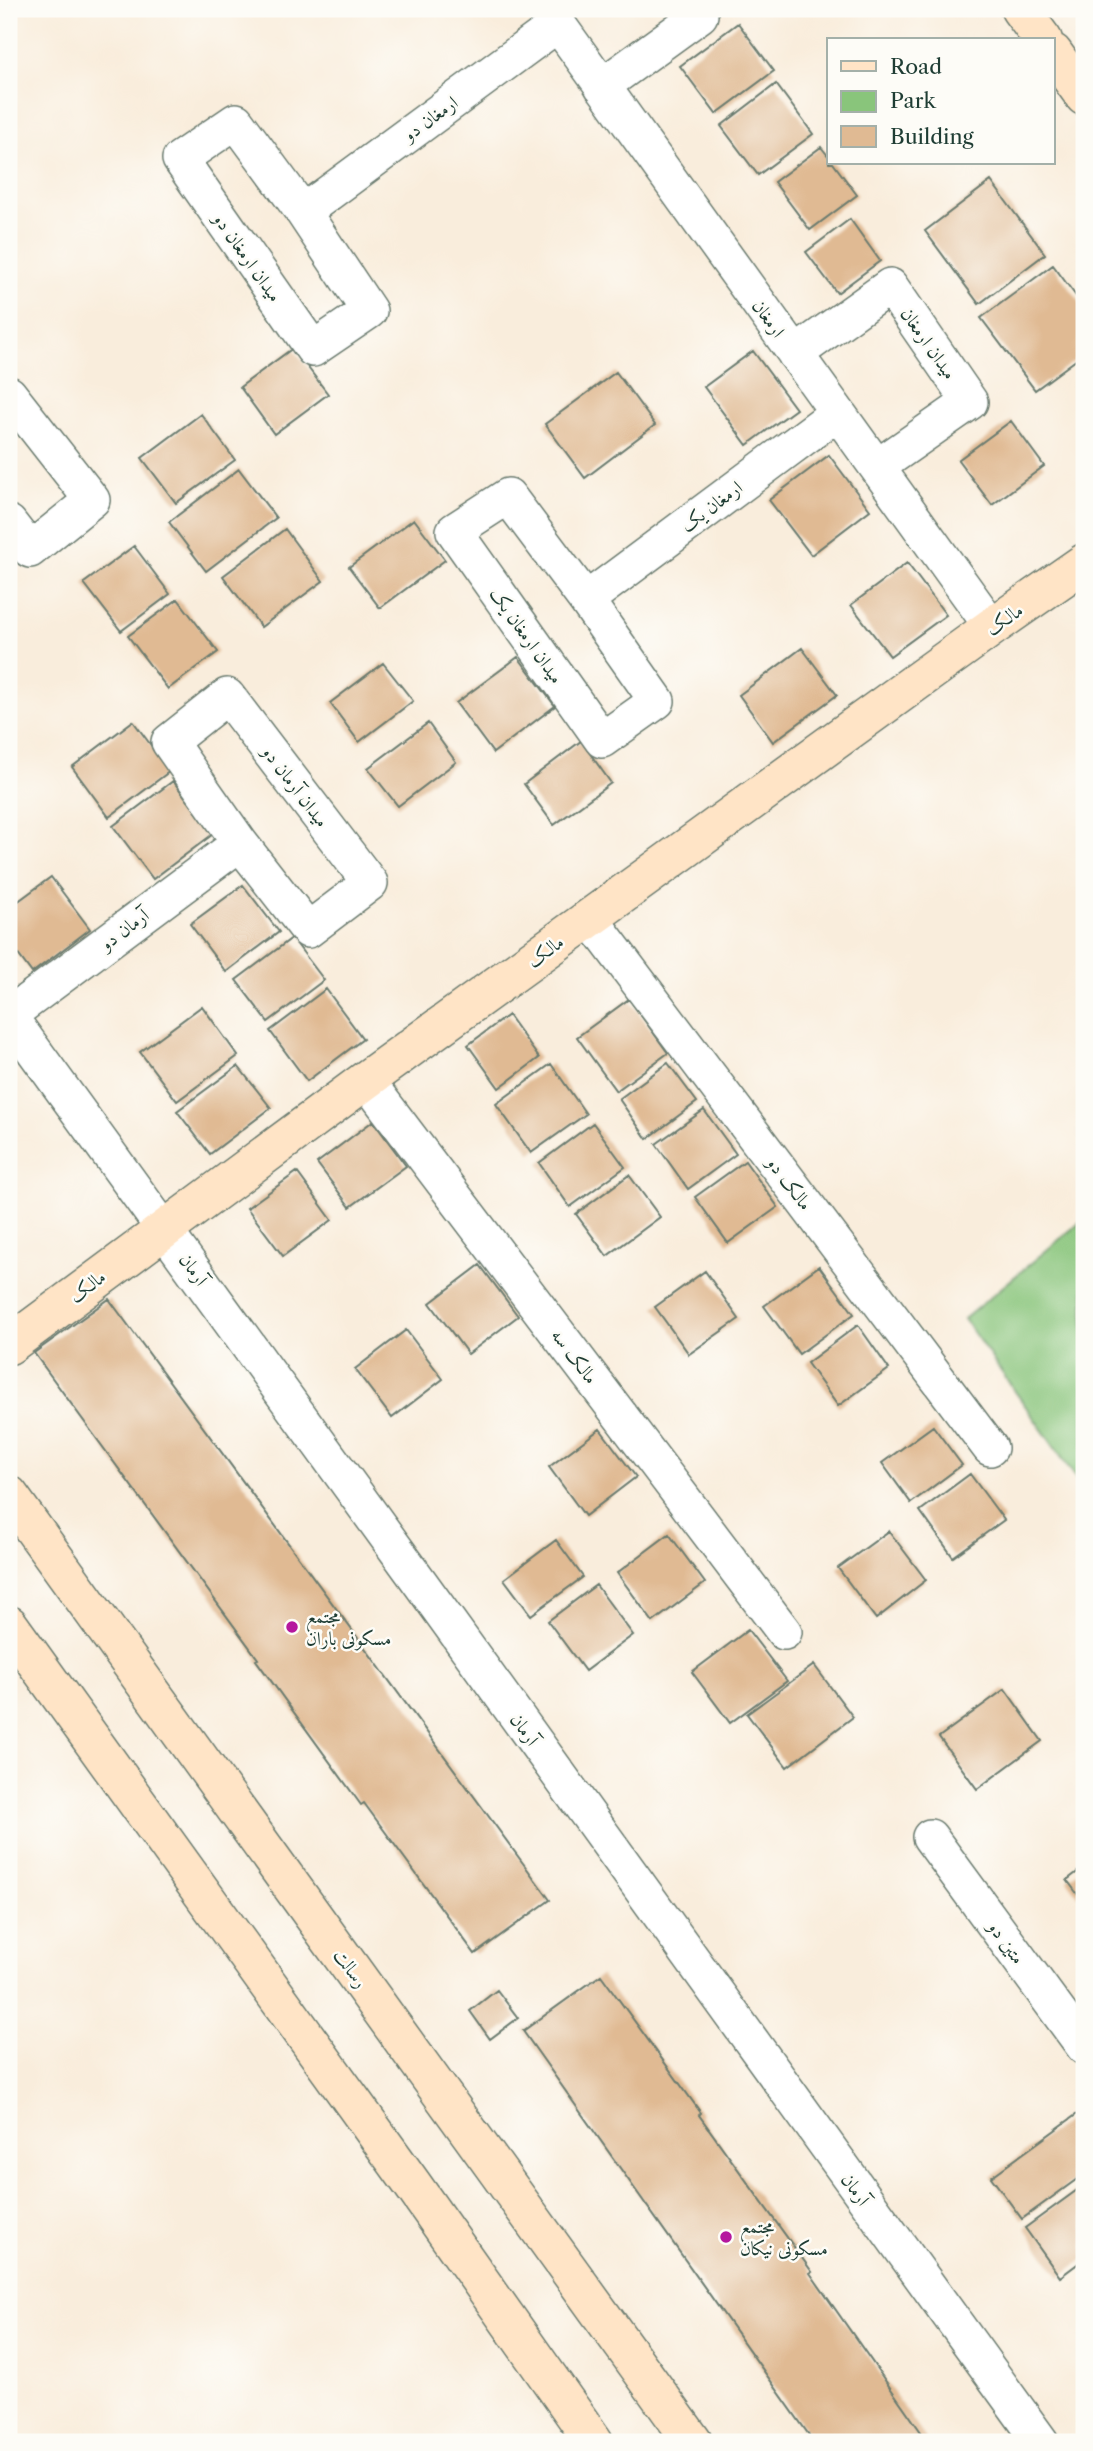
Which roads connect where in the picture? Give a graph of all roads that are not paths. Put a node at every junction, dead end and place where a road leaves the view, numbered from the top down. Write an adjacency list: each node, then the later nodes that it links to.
1 (695, 9): 6 (street)
2 (1020, 9): 4 (street)
3 (552, 16): 6 (street, ارمغان); 8 (street, ارمغان دو)
4 (1042, 38)
5 (1054, 54): 7 (street)
6 (602, 86): 9 (street, ارمغان)
7 (1084, 96)
8 (303, 212): 8 (street, میدان ارمغان دو)
9 (795, 354): 11 (street, ارمغان); 12 (street, میدان ارمغان)
10 (9, 394): 13 (street)
11 (837, 413): 12 (street, ارمغان); 15 (street, ارمغان یک)
12 (877, 467): 16 (street, ارمغان)
13 (9, 523)
14 (1084, 563): 16 (street, مالک)
15 (586, 600): 15 (street, میدان ارمغان یک)
16 (992, 627): 18 (street, مالک)
17 (240, 843): 17 (street, میدان آرمان دو); 19 (street, آرمان دو)
18 (590, 918): 20 (street, مالک); 23 (street, مالک دو)
19 (9, 1016): 21 (street, آرمان)
20 (366, 1080): 21 (street, مالک); 26 (street, مالک سه)
21 (165, 1229): 22 (street, مالک); 31 (street, آرمان)
22 (9, 1345)
23 (989, 1448)
24 (9, 1495): 30 (street, رسالت)
25 (9, 1625): 29 (street)
26 (784, 1632)
27 (930, 1837): 28 (street, متین دو)
28 (1084, 2047)
29 (594, 2442)
30 (693, 2442)
31 (1041, 2442)

